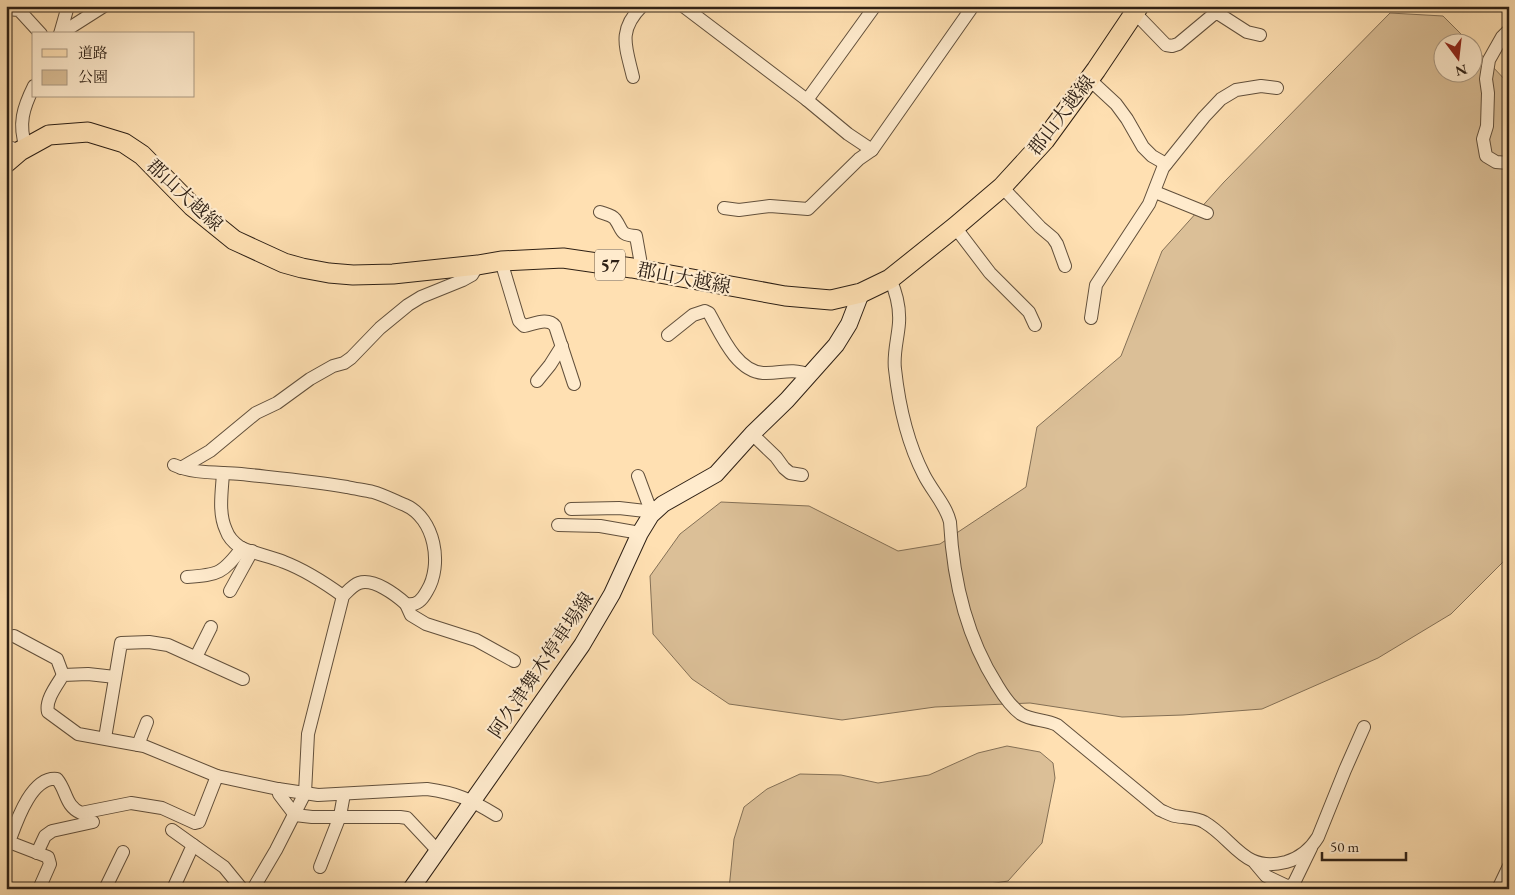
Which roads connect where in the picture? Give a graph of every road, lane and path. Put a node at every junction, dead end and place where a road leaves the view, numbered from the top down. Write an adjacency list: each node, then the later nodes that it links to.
1 (68, 6): 11 (street)
2 (104, 6): 12 (street)
3 (642, 6): 14 (street)
4 (683, 6): 18 (street)
5 (875, 6): 18 (street)
6 (973, 6): 19 (street)
7 (1134, 8): 13 (street); 15 (main road, 郡山大越線 / 57)
8 (6, 9): 10 (street)
9 (1509, 30): 21 (street)
10 (40, 32)
11 (61, 32)
12 (63, 32)
13 (1260, 36)
14 (633, 77)
15 (1089, 79): 22 (street); 23 (main road, 郡山大越線 / 57)
16 (1277, 88): 22 (street)
17 (32, 90): 20 (street)
18 (807, 100): 19 (street)
19 (872, 150): 25 (street)
20 (15, 152): 30 (main road, 郡山大越線 / 57)
21 (1509, 163)
22 (1166, 164): 24 (street)
23 (1002, 187): 28 (main road, 郡山大越線 / 57); 31 (street)
24 (1155, 192): 27 (street); 35 (street)
25 (724, 208)
26 (600, 212): 32 (street)
27 (1207, 213)
28 (955, 227): 33 (main road, 郡山大越線 / 57); 36 (street)
29 (501, 261): 30 (main road, 郡山大越線 / 57); 32 (main road, 郡山大越線 / 57); 38 (street)
30 (478, 265): 43 (street)
31 (1065, 266)
32 (642, 270): 34 (main road, 郡山大越線 / 57)
33 (890, 279): 34 (main road, 郡山大越線 / 57); 81 (street)
34 (861, 293): 39 (main road, 阿久津舞木停車場線)
35 (1091, 318)
36 (1035, 325)
37 (668, 334): 39 (street)
38 (562, 346): 40 (street); 41 (street)
39 (810, 375): 42 (main road, 阿久津舞木停車場線)
40 (537, 380)
41 (574, 384)
42 (752, 434): 44 (street); 47 (main road, 阿久津舞木停車場線)
43 (223, 473): 50 (street); 54 (street)
44 (802, 475)
45 (638, 476): 47 (street)
46 (571, 510): 47 (street)
47 (654, 512): 49 (main road, 阿久津舞木停車場線)
48 (558, 525): 49 (street)
49 (640, 533): 70 (main road, 阿久津舞木停車場線)
50 (247, 549): 51 (street); 52 (street); 53 (street)
51 (187, 577)
52 (230, 591)
53 (344, 596): 54 (street); 68 (street)
54 (406, 604): 58 (street)
55 (211, 627): 57 (street)
56 (14, 636): 59 (street)
57 (196, 657): 60 (street); 61 (street)
58 (514, 661)
59 (62, 675): 60 (street); 64 (street)
60 (115, 677): 64 (street)
61 (243, 679)
62 (147, 722): 65 (street)
63 (1364, 727): 77 (street)
64 (106, 738): 65 (street)
65 (138, 745): 66 (street)
66 (217, 776): 67 (street); 80 (street)
67 (278, 789): 68 (street); 71 (street)
68 (305, 794): 69 (street); 71 (street)
69 (344, 794): 70 (street); 73 (street)
70 (472, 800): 72 (street); 78 (main road, 阿久津舞木停車場線)
71 (295, 814): 73 (street); 88 (street)
72 (496, 814)
73 (340, 816): 78 (street); 83 (street)
74 (93, 822): 80 (street)
75 (172, 830): 76 (street)
76 (193, 846): 84 (street); 87 (street)
77 (1312, 847): 81 (street); 81 (street)
78 (438, 850): 89 (main road, 阿久津舞木停車場線)
79 (123, 852): 86 (street)
80 (37, 853): 85 (street)
81 (1255, 863)
82 (1509, 866): 90 (street)
83 (320, 867)
84 (176, 888)
85 (39, 889)
86 (105, 889)
87 (242, 889)
88 (253, 889)
89 (410, 889)
90 (1498, 889)

